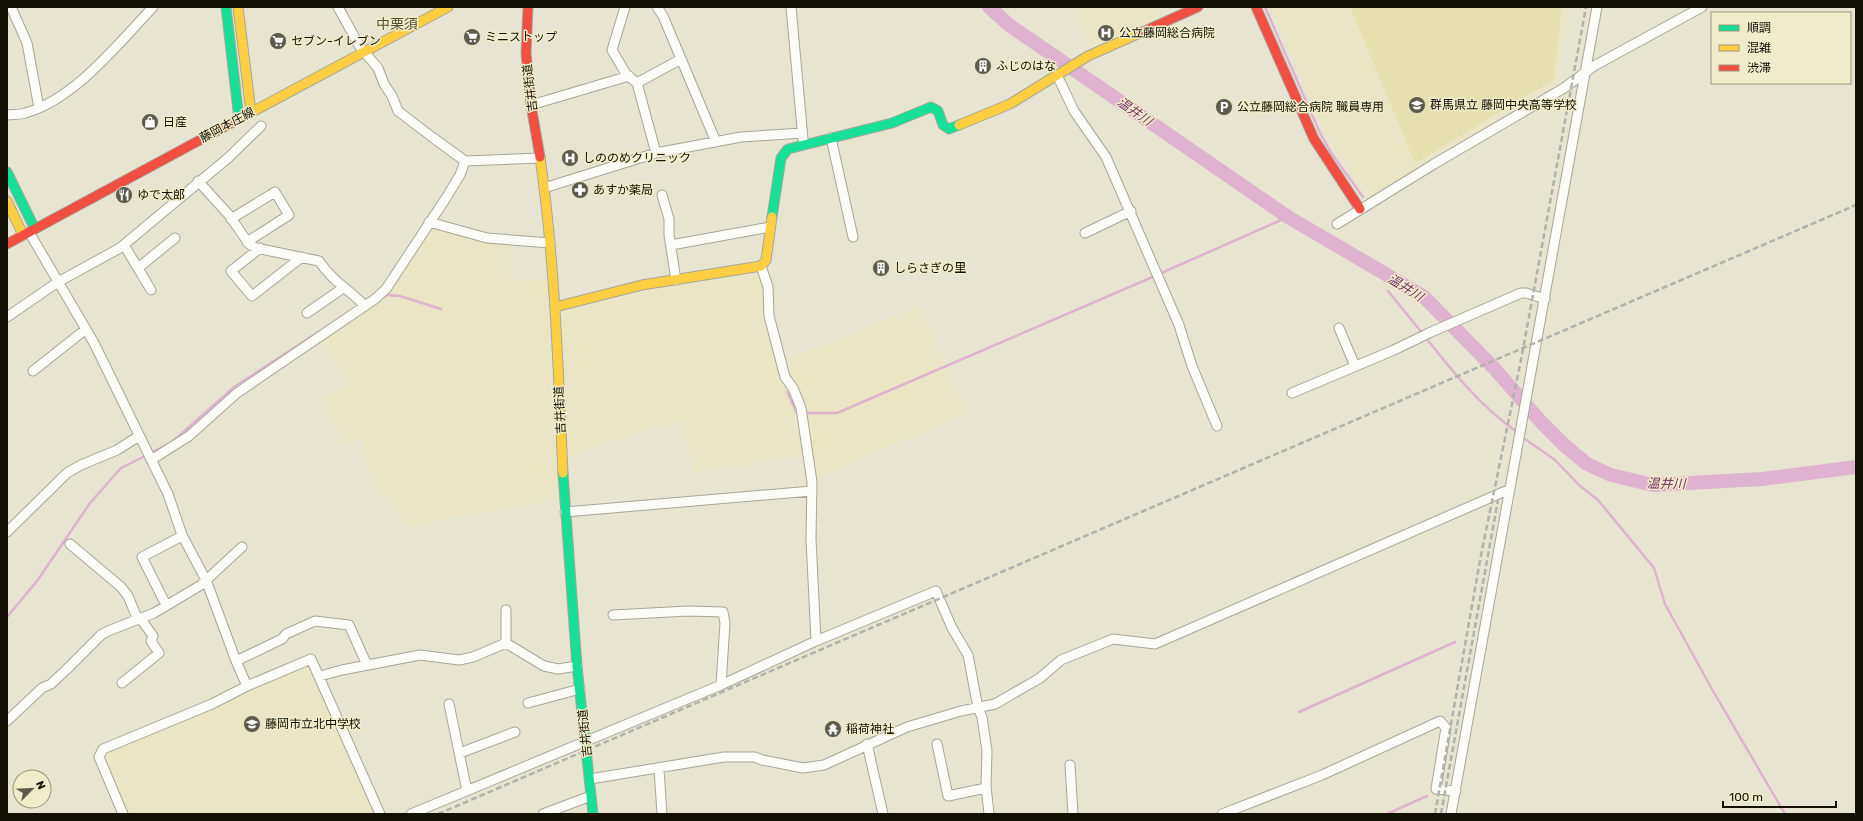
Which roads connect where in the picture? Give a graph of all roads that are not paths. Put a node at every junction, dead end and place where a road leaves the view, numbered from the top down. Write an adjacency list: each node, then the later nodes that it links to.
1 (12, 7): 22 (street)
2 (153, 7): 22 (street)
3 (226, 7): 25 (street)
4 (238, 7): 23 (street)
5 (338, 7): 15 (street)
6 (448, 7): 15 (street, 藤岡本庄線)
7 (528, 7): 21 (street, 吉井街道)
8 (625, 7): 19 (street)
9 (657, 7): 16 (street)
10 (791, 7): 27 (street)
11 (1198, 7): 18 (street)
12 (1256, 7): 39 (street)
13 (1597, 7): 17 (street)
14 (1702, 7): 17 (street)
15 (363, 52): 23 (street, 藤岡本庄線); 33 (street)
16 (681, 60): 20 (street); 29 (street)
17 (1585, 72): 39 (street); 62 (street)
18 (1057, 75): 28 (street); 40 (street)
19 (629, 76): 20 (street); 21 (street)
20 (637, 83): 31 (street)
21 (531, 105): 32 (street, 吉井街道)
22 (39, 108): 24 (street)
23 (250, 112): 25 (street, 藤岡本庄線)
24 (7, 115)
25 (239, 119): 45 (street, 藤岡本庄線)
26 (261, 126): 35 (street)
27 (802, 133): 29 (street); 30 (street)
28 (831, 138): 30 (street); 47 (street)
29 (716, 142): 31 (street)
30 (803, 144): 44 (street)
31 (656, 153): 36 (street)
32 (540, 158): 33 (street); 36 (street, 吉井街道)
33 (465, 161): 42 (street)
34 (7, 172): 45 (street)
35 (198, 181): 41 (street); 52 (street)
36 (544, 188): 50 (street, 吉井街道)
37 (662, 195): 53 (street)
38 (7, 201): 45 (street)
39 (1360, 209): 43 (street)
40 (1131, 211): 46 (street); 72 (street)
41 (231, 219): 49 (street); 49 (street)
42 (429, 222): 50 (street); 63 (street)
43 (1336, 224)
44 (770, 227): 53 (street); 56 (street)
45 (29, 232): 51 (street, 藤岡本庄線); 59 (street)
46 (1084, 233)
47 (853, 237)
48 (175, 238): 57 (street)
49 (247, 242): 54 (street)
50 (550, 242): 64 (street, 吉井街道)
51 (7, 244)
52 (124, 245): 57 (street); 59 (street)
53 (671, 245): 58 (street)
54 (260, 248): 55 (street); 55 (street)
55 (302, 257): 60 (street)
56 (762, 266): 58 (street); 76 (street)
57 (138, 268): 61 (street)
58 (676, 280): 64 (street)
59 (58, 282): 66 (street); 68 (street)
60 (343, 288): 63 (street); 65 (street)
61 (151, 290)
62 (1545, 299): 69 (street); 75 (street)
63 (365, 306): 74 (street)
64 (555, 307): 77 (street, 吉井街道)
65 (307, 313)
66 (7, 317)
67 (1339, 328): 69 (street)
68 (86, 329): 70 (street); 73 (street)
69 (1355, 366): 71 (street)
70 (33, 371)
71 (1292, 393)
72 (1217, 426)
73 (139, 436): 74 (street); 78 (street)
74 (151, 460): 79 (street)
75 (1510, 489): 99 (street); 111 (street)
76 (812, 491): 77 (street); 87 (street)
77 (565, 512): 91 (street, 吉井街道)
78 (7, 532)
79 (182, 536): 82 (street); 83 (street)
80 (70, 544): 86 (street)
81 (242, 547): 82 (street)
82 (206, 580): 83 (street); 89 (street)
83 (166, 605): 86 (street)
84 (506, 610): 88 (street)
85 (613, 615): 94 (street)
86 (140, 620): 93 (street); 100 (street)
87 (816, 641): 94 (street); 99 (street)
88 (506, 643): 90 (street); 91 (street)
89 (236, 661): 90 (street); 95 (street)
90 (366, 665): 92 (street)
91 (577, 666): 96 (street, 吉井街道)
92 (320, 676): 95 (street); 115 (street)
93 (122, 683)
94 (721, 685): 102 (street)
95 (247, 686): 114 (street)
96 (580, 689): 97 (street); 102 (street, 吉井街道)
97 (528, 703)
98 (449, 704): 105 (street)
99 (978, 708): 103 (street); 109 (street)
100 (7, 721)
101 (515, 732): 105 (street)
102 (586, 741): 108 (street, 吉井街道); 110 (street)
103 (867, 744): 107 (street); 120 (street)
104 (937, 744): 109 (street)
105 (460, 753): 110 (street)
106 (1070, 765): 122 (street)
107 (659, 769): 108 (street); 119 (street)
108 (590, 779): 112 (street, 吉井街道)
109 (986, 788): 121 (street)
110 (467, 791): 116 (street)
111 (1456, 791): 113 (street); 124 (street)
112 (591, 796): 117 (street); 118 (street, 吉井街道)
113 (1249, 810): 123 (street)
114 (123, 814)
115 (380, 814)
116 (411, 814)
117 (543, 814)
118 (593, 814)
119 (662, 814)
120 (883, 814)
121 (989, 814)
122 (1073, 814)
123 (1222, 814)
124 (1451, 814)

